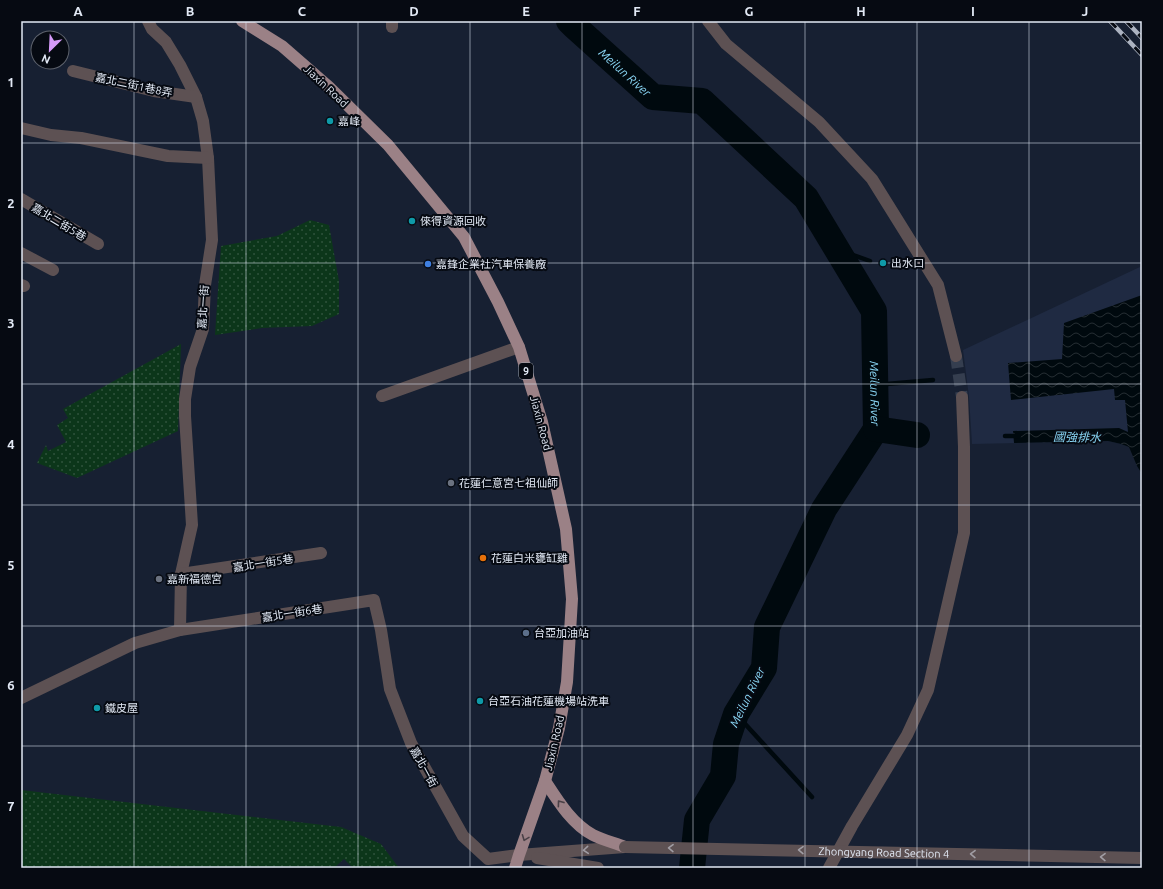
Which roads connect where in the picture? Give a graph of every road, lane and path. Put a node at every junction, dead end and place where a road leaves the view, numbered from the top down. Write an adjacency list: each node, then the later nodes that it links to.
1 (148, 21): 5 (street, 嘉北一街)
2 (242, 21): 12 (main road, Jiaxin Road / 9)
3 (708, 21): 13 (street)
4 (73, 71): 5 (street, 嘉北二街1巷8弄)
5 (196, 97): 7 (street, 嘉北一街)
6 (21, 128): 7 (street)
7 (208, 158): 17 (street, 嘉北一街)
8 (21, 199): 9 (street, 嘉北二街5巷)
9 (98, 244)
10 (21, 253): 11 (street)
11 (53, 270)
12 (519, 347): 14 (street); 21 (main road, Jiaxin Road / 9)
13 (956, 356)
14 (382, 396)
15 (962, 397): 28 (street)
16 (321, 553): 17 (street, 嘉北一街5巷)
17 (181, 574): 18 (street, 嘉北一街)
18 (180, 630): 19 (street, 嘉北一街6巷); 20 (street)
19 (381, 630): 23 (street, 嘉北一街)
20 (21, 698)
21 (545, 782): 22 (main road, one-way to 21); 23 (main road, Jiaxin Road / 9, one-way to 23)
22 (625, 847): 23 (street, Zhongyang Road Section 4, one-way to 23); 24 (street, Zhongyang Road Section 4, one-way to 22, bridge)
23 (518, 855): 25 (main road, Jiaxin Road / 9); 26 (main road, Jiaxin Road / 9); 27 (street)
24 (1142, 858)
25 (512, 868)
26 (515, 868)
27 (598, 868)
28 (828, 868)

